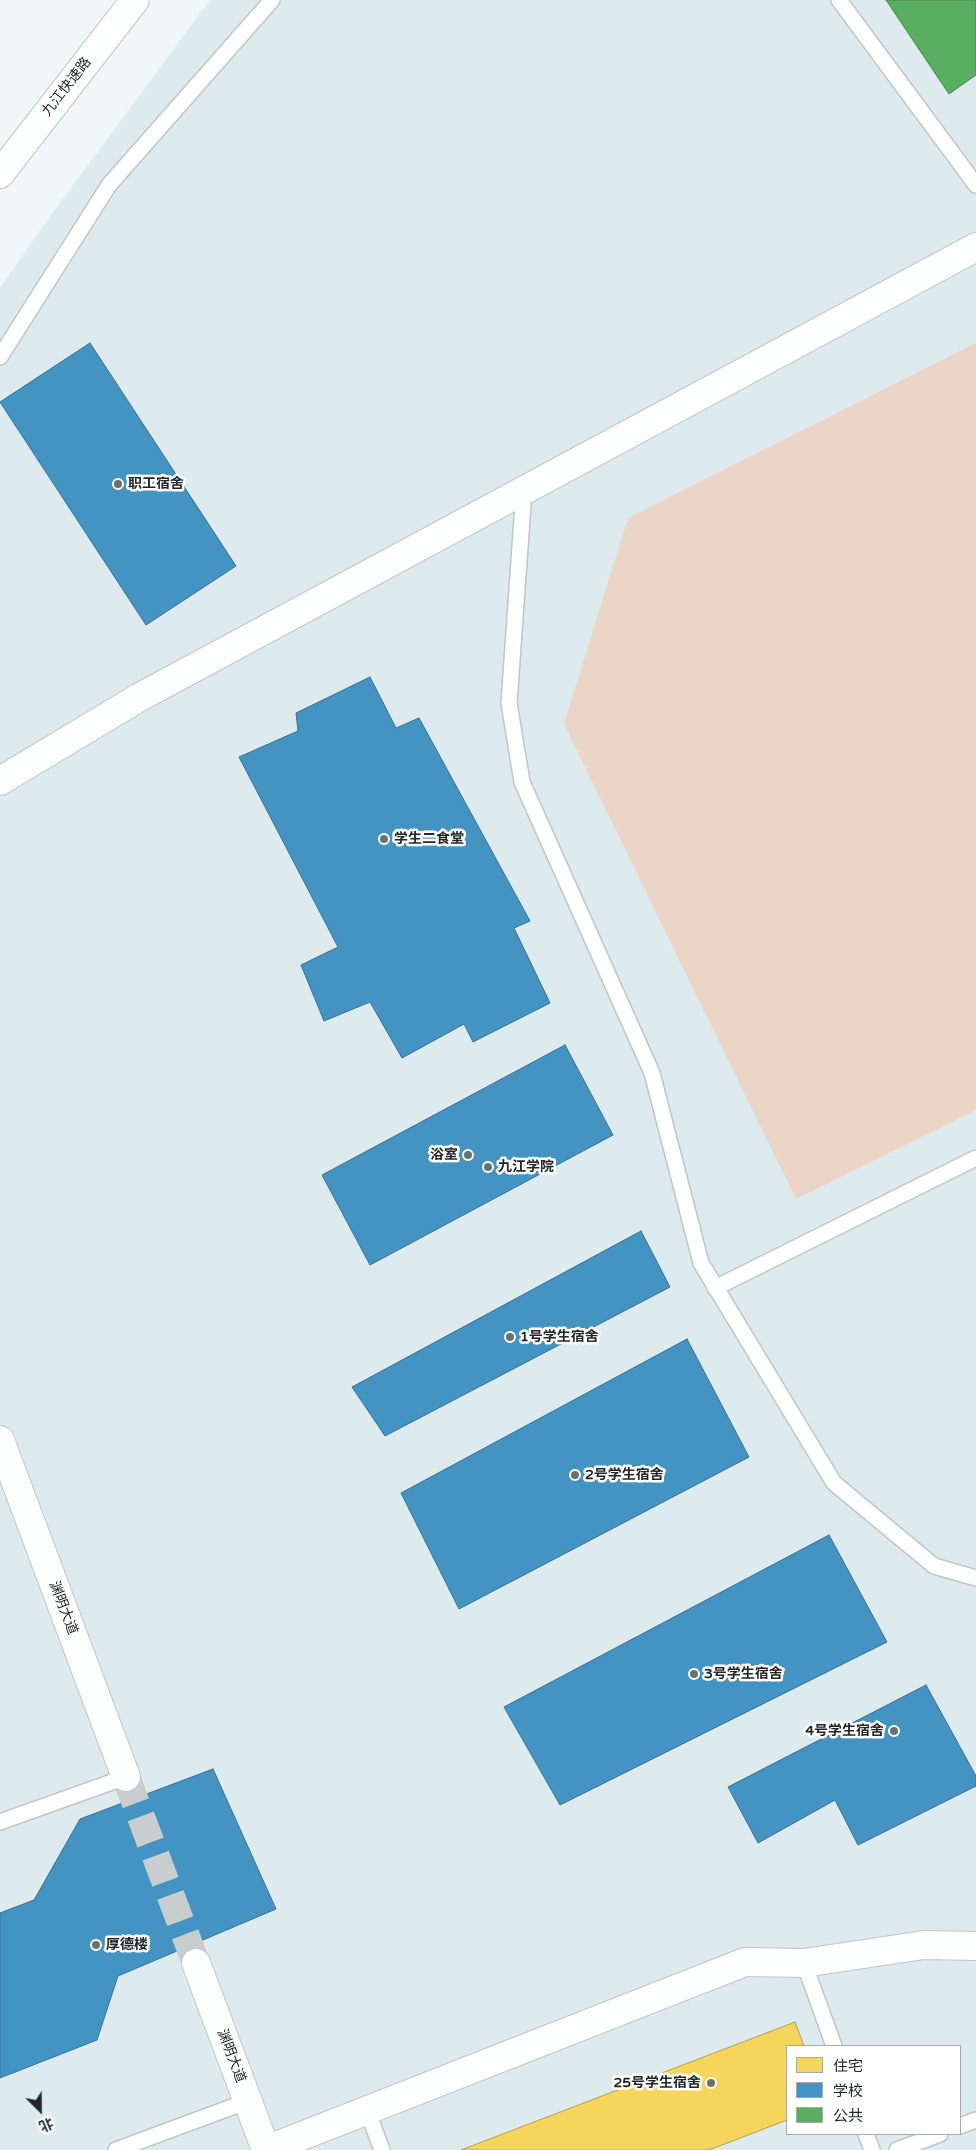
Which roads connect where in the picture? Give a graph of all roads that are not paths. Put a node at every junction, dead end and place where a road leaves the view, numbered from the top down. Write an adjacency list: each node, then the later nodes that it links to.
1 (135, 0): 4 (main road, 九江快速路)
2 (272, 0): 7 (lane)
3 (840, 0): 5 (lane)
4 (0, 174)
5 (976, 184)
6 (976, 247): 8 (main road)
7 (0, 357)
8 (524, 490): 9 (main road); 11 (lane)
9 (0, 781)
10 (976, 1158): 11 (lane)
11 (716, 1288): 13 (lane)
12 (0, 1440): 14 (main road, 渊明大道)
13 (976, 1578)
14 (126, 1777): 15 (lane)
15 (0, 1822)
16 (976, 1946): 18 (main road)
17 (196, 1963): 20 (main road, 渊明大道)
18 (804, 1963): 19 (lane); 21 (main road)
19 (834, 2045)
20 (248, 2101): 26 (lane); 27 (main road, 渊明大道)
21 (367, 2110): 27 (main road); 28 (lane)
22 (976, 2120): 23 (lane)
23 (961, 2126)
24 (866, 2135): 29 (lane)
25 (937, 2135): 30 (lane)
26 (116, 2150)
27 (266, 2150)
28 (382, 2150)
29 (872, 2150)
30 (897, 2150)

